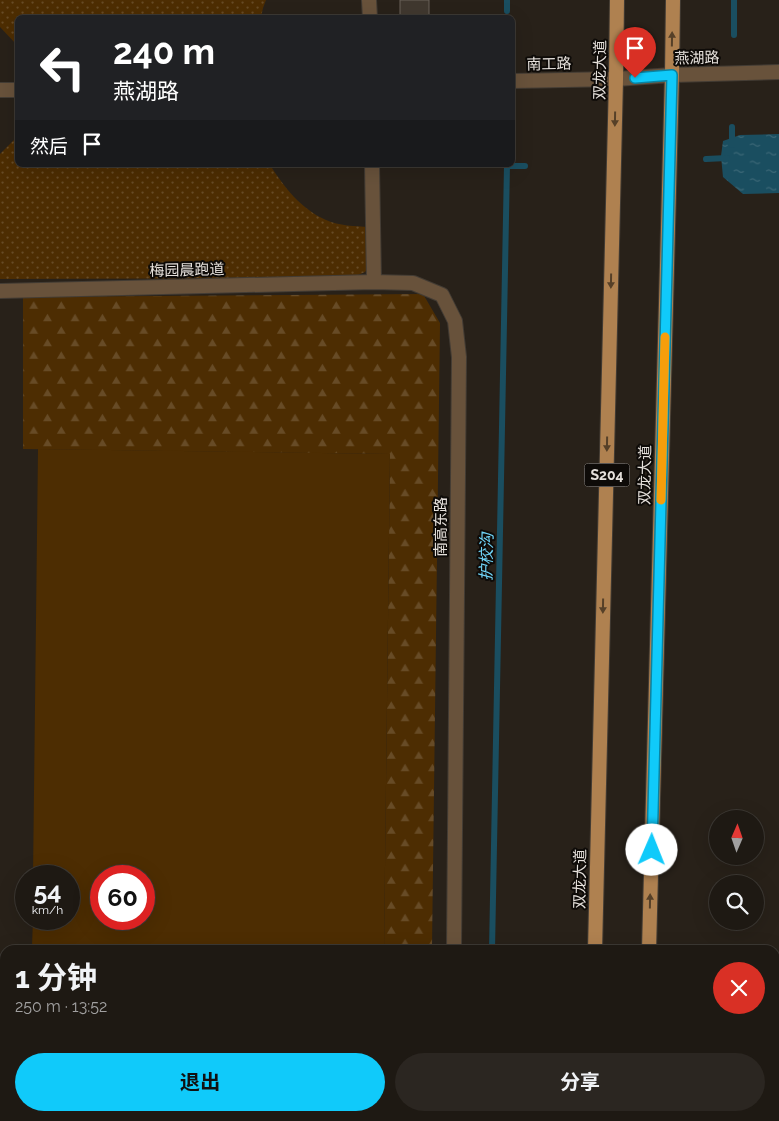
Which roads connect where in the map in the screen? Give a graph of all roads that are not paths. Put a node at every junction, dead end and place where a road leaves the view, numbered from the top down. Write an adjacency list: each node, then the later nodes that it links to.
1 (369, 0): 4 (street)
2 (617, 0): 7 (main road, 双龙大道 / S204)
3 (673, 0): 6 (main road, 双龙大道, one-way to 3)
4 (370, 15)
5 (779, 72): 6 (street, 燕湖路)
6 (672, 75): 7 (street, 燕湖路); 16 (main road, 双龙大道, one-way to 6)
7 (616, 79): 8 (street, 南工路); 15 (main road, 双龙大道 / S204, one-way to 15)
8 (515, 81)
9 (0, 90): 10 (street)
10 (15, 90)
11 (372, 167): 12 (street)
12 (374, 282): 13 (street, 梅园晨跑道); 14 (street, 南高东路)
13 (0, 291)
14 (454, 945)
15 (595, 945)
16 (649, 945)

